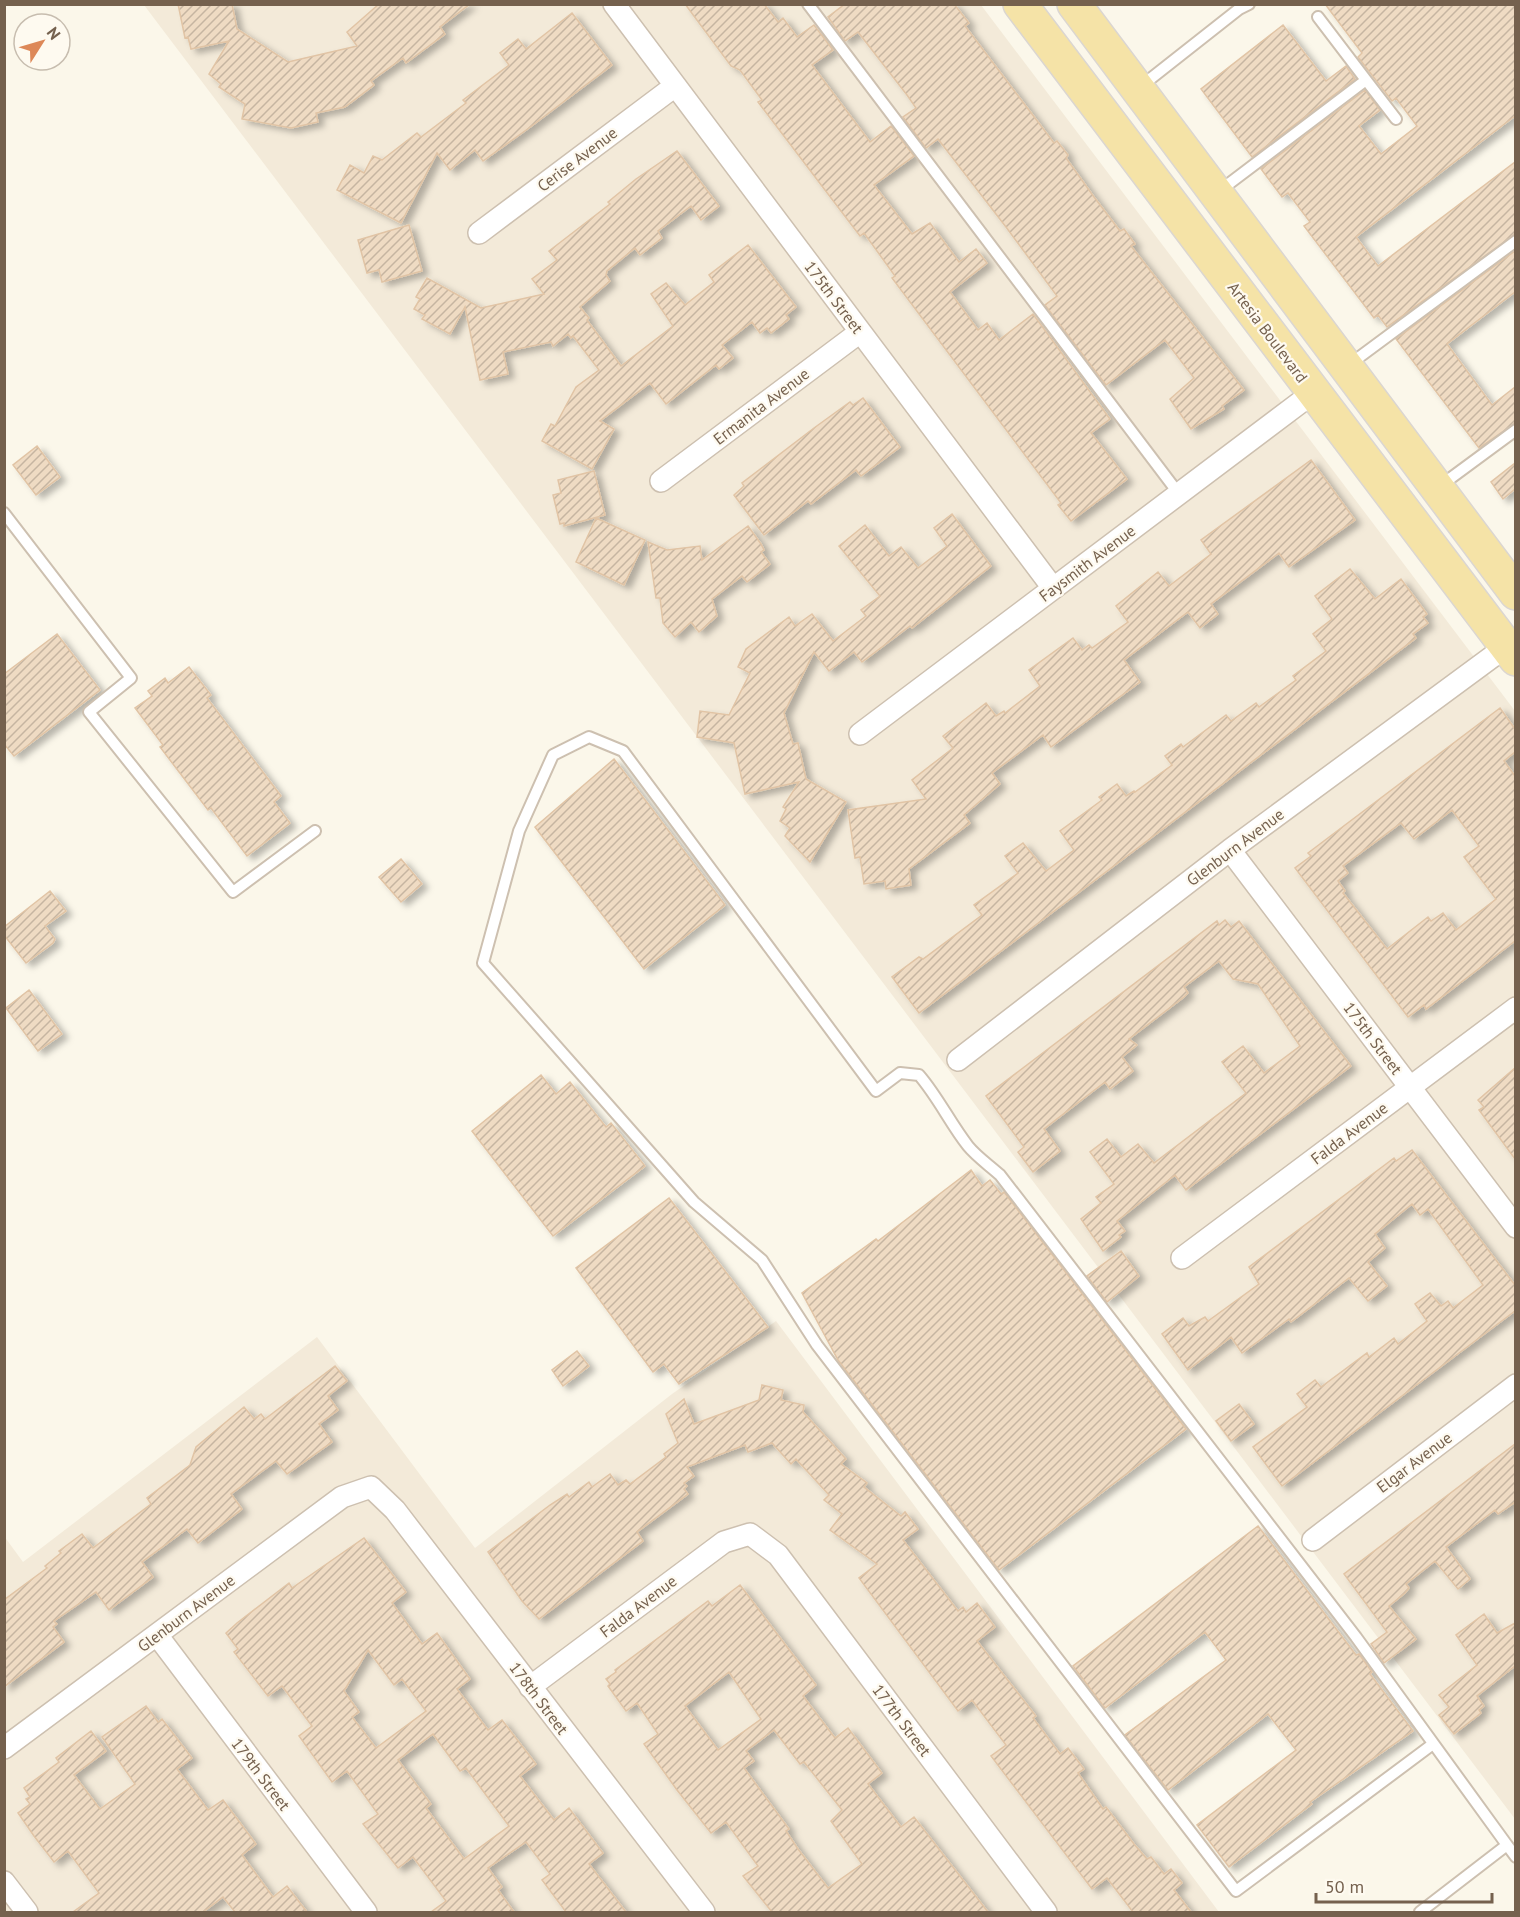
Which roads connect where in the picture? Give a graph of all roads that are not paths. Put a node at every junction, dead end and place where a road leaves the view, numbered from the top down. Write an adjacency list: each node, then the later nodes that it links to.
1 (614, 4): 8 (street, 175th Street)
2 (808, 4): 20 (lane)
3 (1020, 4): 16 (main road, Artesia Boulevard)
4 (1074, 4): 9 (main road)
5 (1249, 4): 9 (lane)
6 (1318, 17): 7 (lane)
7 (1366, 80): 10 (lane); 11 (lane)
8 (675, 86): 12 (street, Cerise Avenue); 14 (street, 175th Street)
9 (1137, 89): 11 (main road)
10 (1396, 119)
11 (1216, 194): 15 (main road)
12 (479, 233)
13 (1515, 241): 15 (lane)
14 (860, 332): 18 (street, Ermanita Avenue); 22 (street, 175th Street)
15 (1346, 367): 19 (main road)
16 (1314, 392): 20 (street, Faysmith Avenue); 24 (main road, Artesia Boulevard)
17 (1515, 430): 19 (lane)
18 (661, 481)
19 (1437, 488): 23 (main road)
20 (1179, 494): 22 (street, Faysmith Avenue)
21 (4, 513): 26 (lane)
22 (1053, 588): 25 (street, Faysmith Avenue)
23 (1515, 592)
24 (1512, 648): 27 (street, Glenburn Avenue)
25 (860, 734)
26 (315, 831)
27 (1230, 850): 29 (street, Glenburn Avenue); 30 (street, 175th Street)
28 (1515, 1008): 30 (street, Falda Avenue)
29 (958, 1060)
30 (1410, 1087): 31 (street, 175th Street); 32 (street, Falda Avenue)
31 (1515, 1227)
32 (1182, 1258)
33 (1515, 1385): 36 (street, Elgar Avenue)
34 (372, 1487): 37 (street, Glenburn Avenue); 38 (street, 178th Street)
35 (750, 1534): 38 (street, Falda Avenue); 47 (street, 177th Street)
36 (1314, 1540)
37 (157, 1635): 40 (street, Glenburn Avenue); 45 (street, 179th Street)
38 (530, 1687): 46 (street, 178th Street)
39 (1433, 1744): 39 (lane); 41 (lane)
40 (4, 1748)
41 (1507, 1845): 42 (lane); 48 (lane)
42 (1515, 1857)
43 (4, 1882): 44 (street)
44 (27, 1912)
45 (366, 1912)
46 (704, 1912)
47 (1046, 1912)
48 (1420, 1912)

